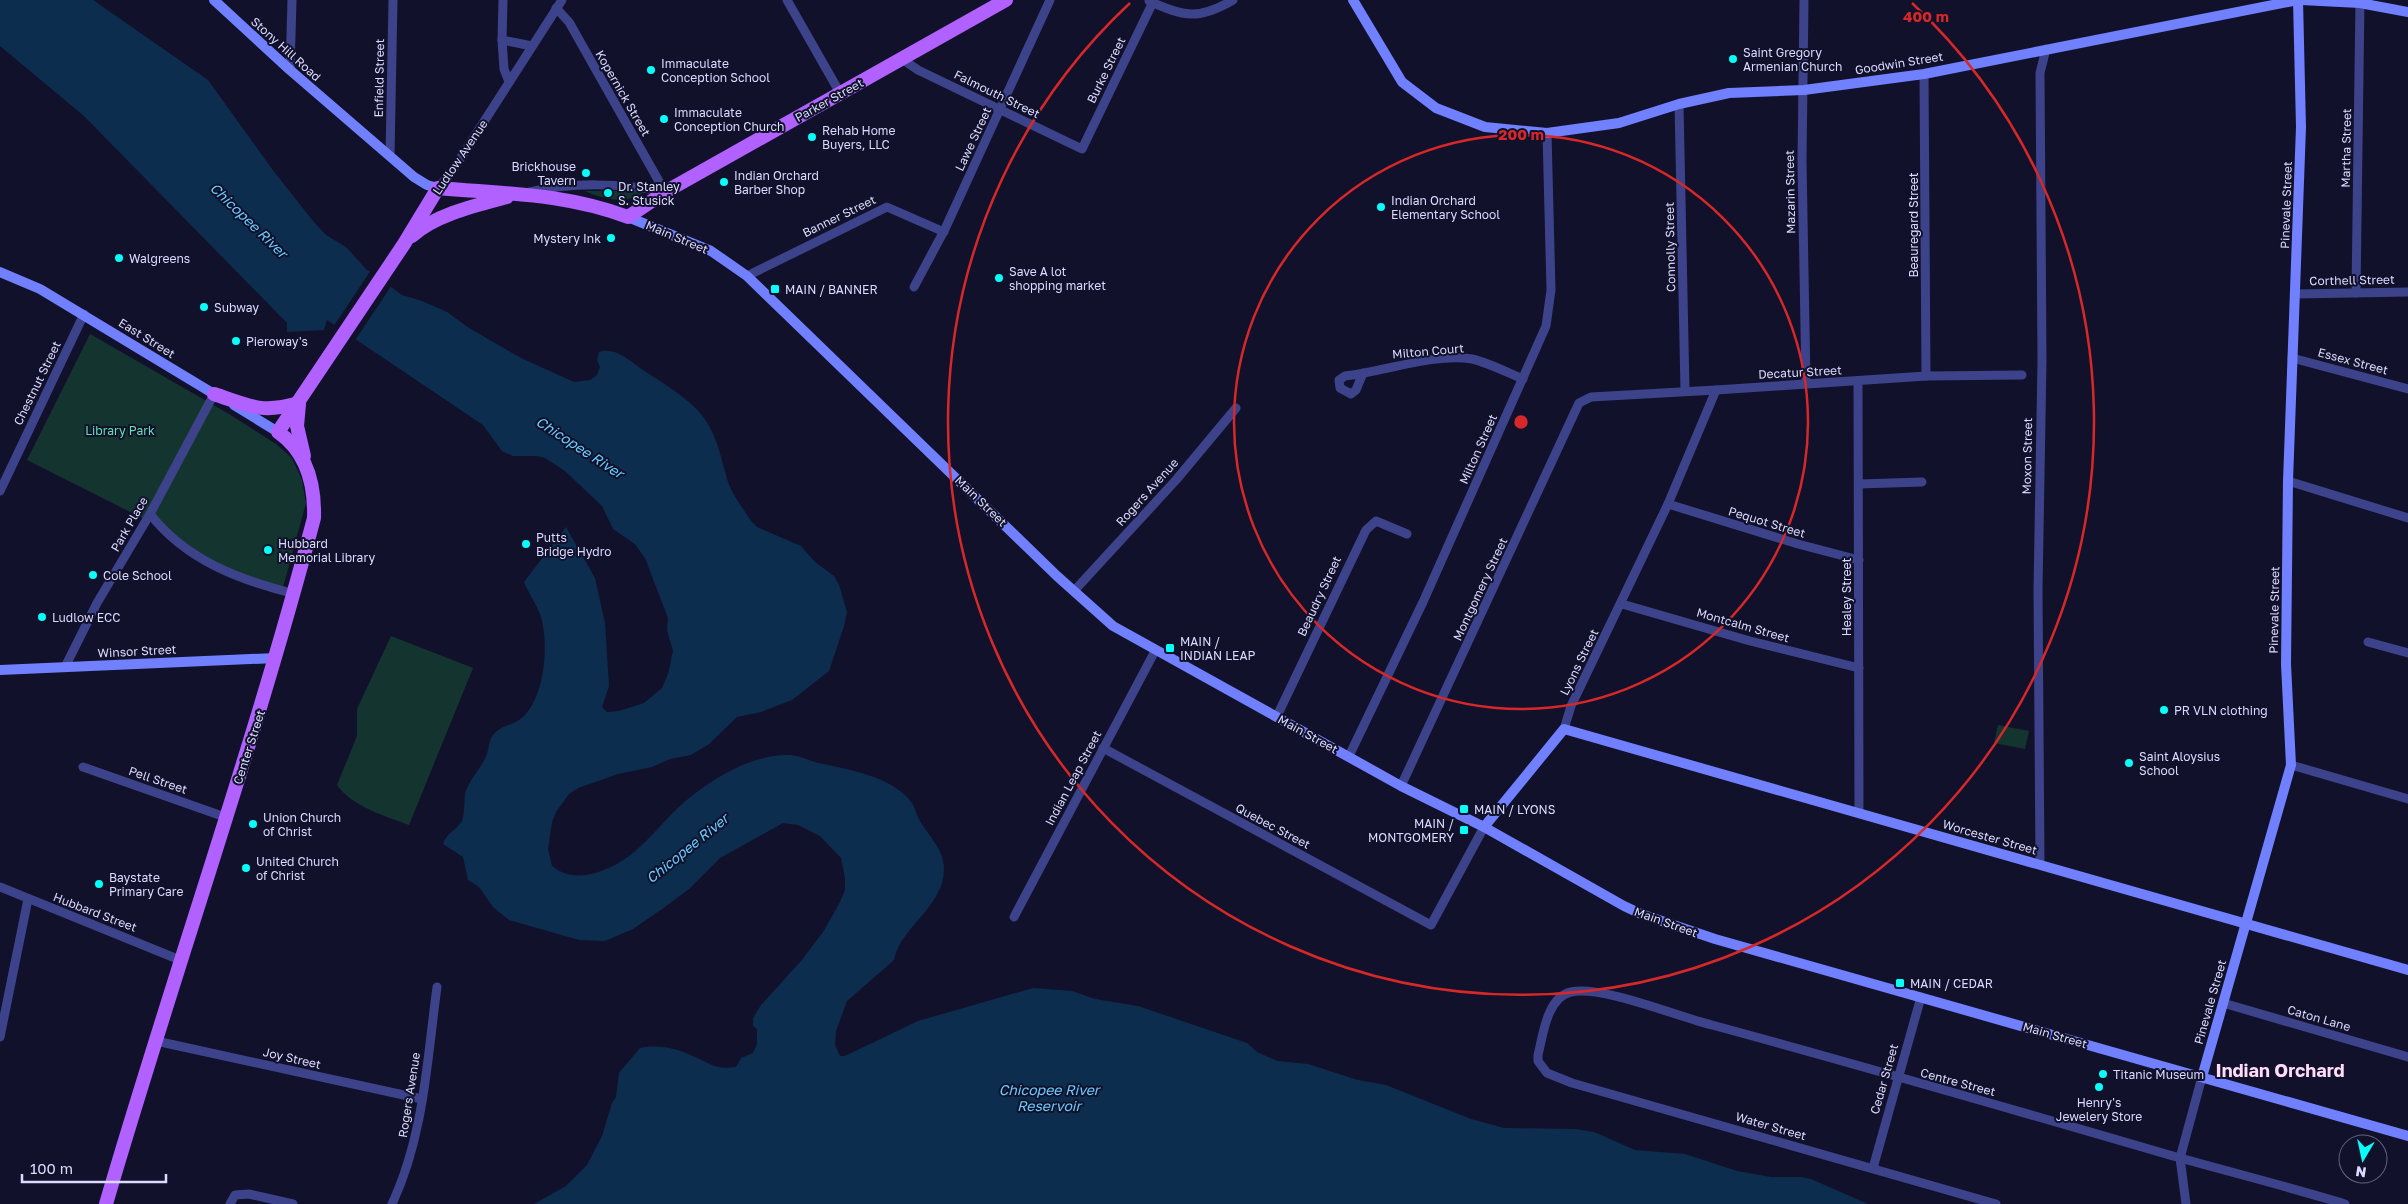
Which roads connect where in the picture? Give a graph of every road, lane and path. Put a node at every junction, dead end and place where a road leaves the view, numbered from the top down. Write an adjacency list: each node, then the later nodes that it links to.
1 (214, 0): 22 (main road, Stony Hill Road)
2 (292, 0): 22 (street)
3 (393, 0): 32 (street, Enfield Street)
4 (503, 0): 18 (street)
5 (562, 0): 16 (street, Ludlow Avenue)
6 (788, 0): 26 (street)
7 (1006, 0): 15 (main road, Parker Street)
8 (1050, 0): 28 (street, Lawe Street)
9 (1233, 0): 13 (street)
10 (1353, 0): 30 (main road, Goodwin Street)
11 (1804, 0): 25 (street, Mazarin Street)
12 (2299, 0): 14 (main road, Goodwin Street); 20 (main road, Goodwin Street); 44 (main road, Pinevale Street)
13 (1150, 1): 31 (street, Burke Street)
14 (2360, 2): 17 (main road, Goodwin Street); 43 (street, Martha Street)
15 (986, 5): 21 (main road, Parker Street)
16 (556, 8): 19 (street, Ludlow Avenue); 34 (street, Kopernick Street)
17 (2408, 12)
18 (502, 40): 19 (street); 24 (street)
19 (532, 46): 24 (street, Ludlow Avenue)
20 (2046, 49): 23 (main road, Goodwin Street); 92 (street, Moxon Street)
21 (902, 59): 26 (main road, Parker Street); 28 (street, Falmouth Street)
22 (290, 70): 29 (main road, Stony Hill Road)
23 (1924, 74): 25 (main road, Goodwin Street); 48 (street, Beauregard Street)
24 (509, 82): 33 (street, Ludlow Avenue)
25 (1804, 90): 27 (main road, Goodwin Street); 52 (street, Mazarin Street)
26 (840, 94): 34 (main road, Parker Street)
27 (1679, 104): 30 (main road, Goodwin Street); 54 (street, Connolly Street)
28 (1000, 110): 31 (street, Falmouth Street); 37 (street, Lawe Street)
29 (342, 116): 32 (main road, Main Street)
30 (1547, 134): 50 (street, Milton Street)
31 (1082, 148)
32 (390, 156): 33 (main road, Main Street)
33 (438, 188): 35 (main road, Main Street); 38 (main road, Ludlow Avenue)
34 (665, 192): 35 (street); 36 (main road, Parker Street)
35 (524, 193): 36 (main road, Main Street); 38 (main road)
36 (628, 216): 40 (main road, Main Street)
37 (944, 232): 40 (street, Banner Street); 41 (street, Lawe Street)
38 (404, 244): 58 (main road, Ludlow Avenue)
39 (0, 272): 45 (main road, East Street)
40 (747, 276): 71 (main road, Main Street)
41 (914, 287)
42 (2408, 292): 43 (street, Corthell Street)
43 (2356, 293): 44 (street, Corthell Street)
44 (2296, 294): 46 (main road, Pinevale Street)
45 (84, 314): 56 (main road, East Street); 65 (street, Chestnut Street)
46 (2292, 358): 53 (street, Essex Street); 62 (main road, Pinevale Street)
47 (1363, 373): 50 (street, Milton Court)
48 (1926, 376): 49 (street, Decatur Street); 51 (street, Decatur Street)
49 (2022, 376)
50 (1523, 379): 84 (street, Milton Street)
51 (1858, 382): 52 (street, Decatur Street); 64 (street, Healey Street)
52 (1806, 383): 55 (street, Decatur Street)
53 (2408, 389)
54 (1685, 390): 55 (street, Decatur Street); 57 (street, Decatur Street)
55 (1716, 390): 66 (street, Lyons Street)
56 (214, 394): 58 (main road); 60 (main road, East Street); 67 (street, Park Place)
57 (1580, 402): 87 (street, Montgomery Street)
58 (299, 403): 60 (main road); 61 (main road)
59 (1236, 408): 71 (street, Rogers Avenue)
60 (278, 432): 61 (main road, Center Street)
61 (309, 474): 72 (main road, Center Street)
62 (2288, 481): 68 (street); 85 (main road, Pinevale Street)
63 (1922, 482): 64 (street)
64 (1860, 484): 70 (street, Healey Street)
65 (0, 491)
66 (1668, 504): 70 (street, Pequot Street); 73 (street, Lyons Street)
67 (150, 514): 72 (street); 78 (street, Park Place)
68 (2408, 518)
69 (1407, 534): 81 (street, Beaudry Street)
70 (1859, 560): 79 (street, Healey Street)
71 (1074, 592): 75 (main road, Main Street)
72 (295, 594): 77 (main road, Center Street)
73 (1622, 604): 79 (street, Montcalm Street); 82 (street, Lyons Street)
74 (2368, 642): 76 (street)
75 (1155, 651): 81 (main road, Main Street); 83 (street, Indian Leap Street)
76 (2408, 653)
77 (276, 658): 78 (main road, Winsor Street); 90 (main road, Center Street)
78 (64, 667): 80 (main road, Winsor Street)
79 (1859, 668): 89 (street, Healey Street)
80 (0, 670)
81 (1277, 716): 84 (main road, Main Street)
82 (1564, 728): 89 (main road, Worcester Street); 91 (main road, Lyons Street)
83 (1103, 748): 95 (street, Indian Leap Street); 97 (street, Quebec Street)
84 (1349, 756): 87 (main road, Main Street)
85 (2291, 765): 88 (street); 96 (main road, Pinevale Street)
86 (83, 767): 90 (street, Pell Street)
87 (1402, 786): 91 (main road, Main Street)
88 (2408, 799)
89 (1859, 812): 92 (main road, Worcester Street)
90 (225, 816): 98 (main road, Center Street)
91 (1484, 827): 97 (street, Lyons Street); 101 (main road, Main Street)
92 (2040, 864): 96 (main road, Worcester Street)
93 (0, 888): 94 (street, Hubbard Street)
94 (28, 899): 98 (street, Hubbard Street); 103 (street)
95 (1014, 917)
96 (2245, 924): 99 (main road, Worcester Street); 102 (main road, Pinevale Street)
97 (1431, 925)
98 (180, 960): 104 (main road, Center Street)
99 (2408, 970)
100 (437, 987): 109 (street, Rogers Avenue)
101 (1920, 998): 107 (main road, Main Street); 108 (street, Cedar Street)
102 (2223, 1003): 105 (street, Caton Lane); 107 (main road, Pinevale Street)
103 (0, 1037)
104 (156, 1041): 109 (street, Joy Street); 113 (main road, Center Street)
105 (2408, 1057)
106 (1541, 1067): 108 (street, Centre Street); 112 (street, Water Street)
107 (2202, 1077): 110 (main road, Main Street); 111 (street, Pinevale Street)
108 (1896, 1078): 111 (street, Centre Street); 112 (street, Cedar Street)
109 (422, 1099): 116 (street, Rogers Avenue)
110 (2408, 1136)
111 (2180, 1158): 118 (street, Pinevale Street); 119 (street, Centre Street)
112 (1873, 1168): 117 (street, Water Street)
113 (106, 1204)
114 (230, 1204): 115 (street)
115 (293, 1204)
116 (392, 1204)
117 (1996, 1204)
118 (2186, 1204)
119 (2345, 1204)

